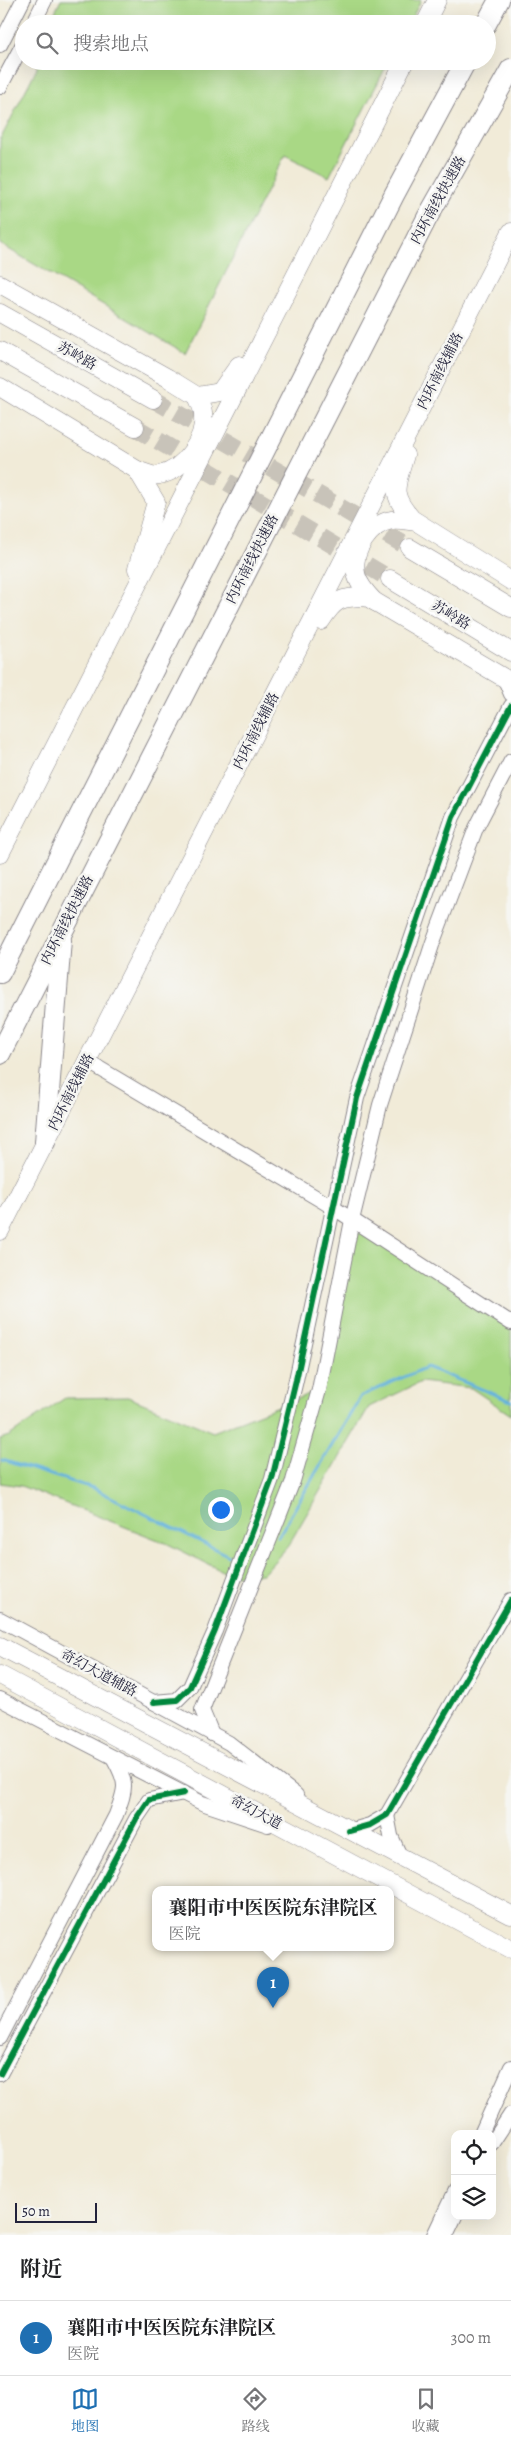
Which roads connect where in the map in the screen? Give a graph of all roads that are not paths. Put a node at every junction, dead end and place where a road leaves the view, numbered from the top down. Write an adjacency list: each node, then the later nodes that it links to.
1 (23, 0): 5 (street)
2 (45, 0): 6 (street)
3 (437, 0): 7 (main road)
4 (499, 0): 8 (highway)
5 (15, 15)
6 (38, 15)
7 (430, 15)
8 (491, 15)
9 (15, 16): 10 (street)
10 (0, 45)
11 (15, 59): 15 (street)
12 (511, 69): 42 (highway, 内环南线快速路)
13 (400, 70): 18 (main road)
14 (461, 70): 41 (highway)
15 (0, 88)
16 (511, 232): 24 (main road, 内环南线辅路)
17 (0, 284): 22 (main road)
18 (277, 312): 22 (main road); 32 (main road)
19 (0, 313): 23 (main road, 苏岭路)
20 (0, 351): 25 (main road)
21 (0, 388): 26 (main road)
22 (197, 396): 26 (main road)
23 (153, 399)
24 (414, 422): 27 (main road); 37 (main road, 内环南线辅路)
25 (135, 427)
26 (137, 470): 32 (main road)
27 (416, 522): 30 (main road); 31 (main road)
28 (410, 548): 33 (main road)
29 (390, 579): 34 (main road, 苏岭路)
30 (511, 581)
31 (375, 602): 35 (main road); 37 (main road)
32 (127, 606): 40 (main road)
33 (511, 608)
34 (511, 652)
35 (507, 679): 36 (street)
36 (511, 694)
37 (274, 696): 46 (main road, 内环南线辅路)
38 (511, 706): 48 (street)
39 (511, 762): 49 (street)
40 (0, 854)
41 (29, 916): 43 (highway); 44 (highway)
42 (61, 930): 45 (highway, 内环南线快速路); 47 (highway)
43 (0, 947)
44 (0, 973)
45 (0, 1054)
46 (87, 1061): 47 (main road, 内环南线辅路); 48 (street)
47 (45, 1142): 50 (main road, 内环南线辅路)
48 (334, 1208): 49 (street); 57 (street)
49 (352, 1220): 51 (street); 58 (street)
50 (0, 1231)
51 (511, 1323)
52 (511, 1600): 62 (street)
53 (0, 1619): 57 (street, 奇幻大道辅路)
54 (0, 1646): 61 (main road, 奇幻大道)
55 (0, 1675): 64 (main road, 奇幻大道)
56 (0, 1699): 59 (street)
57 (154, 1702): 58 (street, 奇幻大道辅路)
58 (212, 1734): 61 (street, 奇幻大道辅路)
59 (114, 1759): 60 (street); 68 (street)
60 (184, 1794): 64 (street); 70 (street)
61 (320, 1814): 63 (main road, 奇幻大道)
62 (387, 1815): 63 (street); 65 (street)
63 (349, 1831): 65 (main road, 奇幻大道)
64 (303, 1837): 67 (main road, 奇幻大道)
65 (400, 1856): 66 (main road, 奇幻大道)
66 (511, 1915)
67 (511, 1949)
68 (0, 2038)
69 (511, 2066): 72 (street)
70 (0, 2074)
71 (511, 2114): 73 (street)
72 (483, 2130)
73 (496, 2137)
74 (451, 2199): 76 (street)
75 (453, 2220): 77 (street)
76 (434, 2235)
77 (446, 2235)

